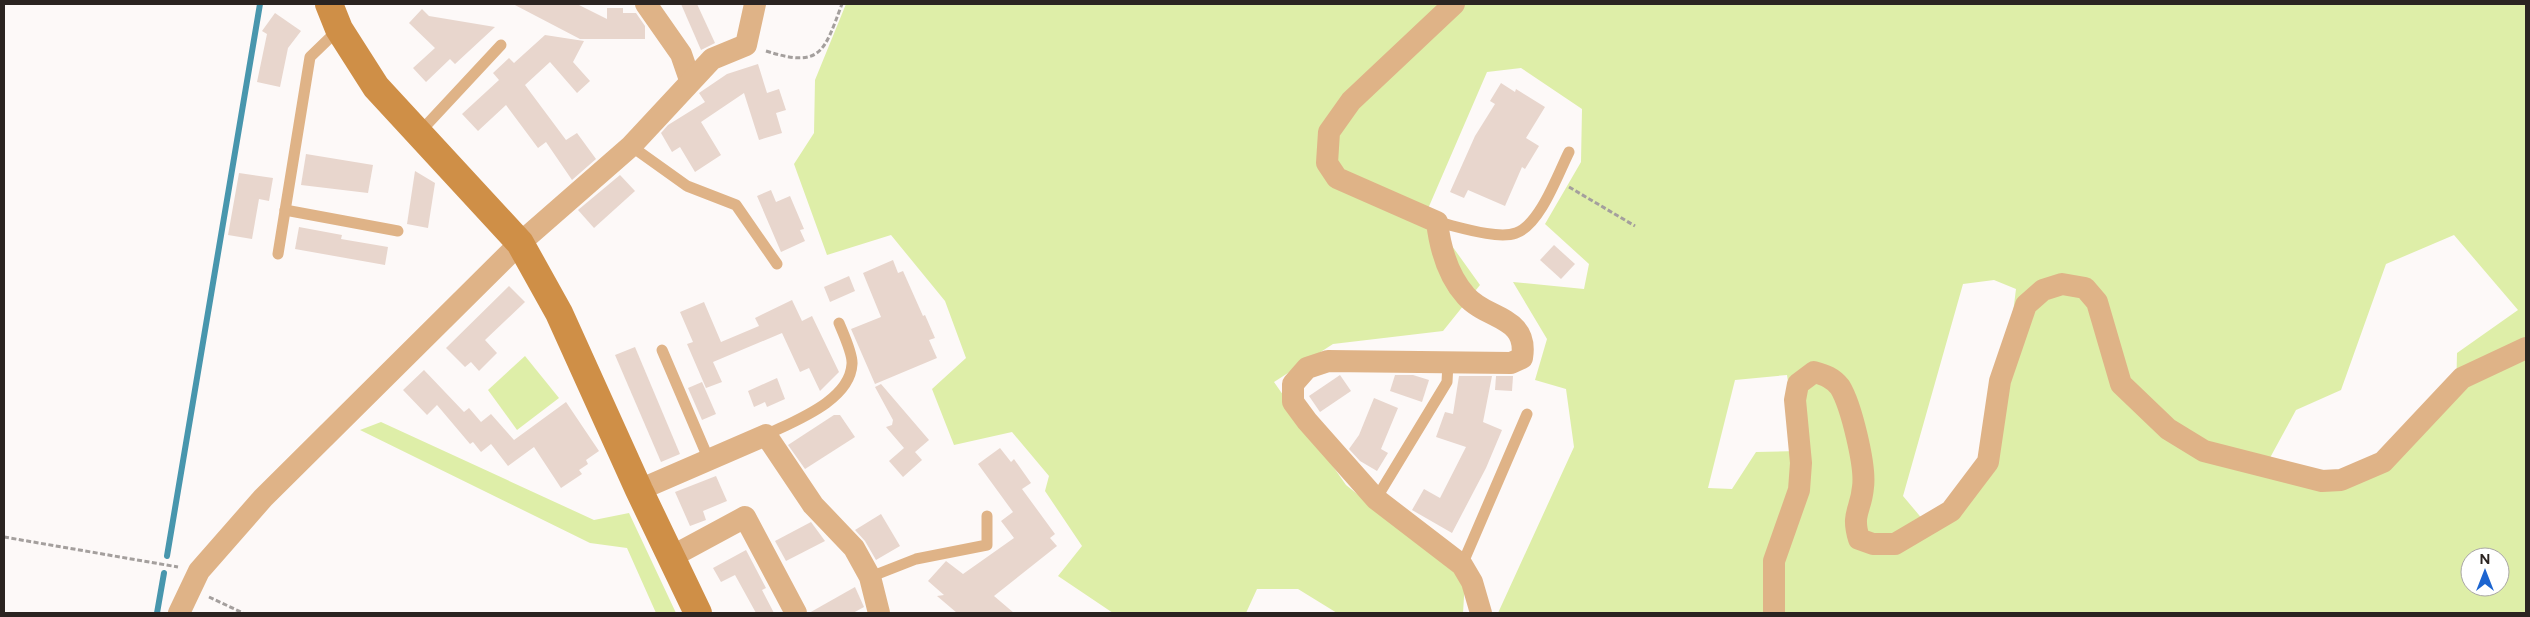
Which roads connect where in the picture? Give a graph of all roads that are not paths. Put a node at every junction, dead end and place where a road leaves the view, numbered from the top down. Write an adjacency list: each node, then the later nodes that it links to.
1 (329, 4): 5 (street)
2 (646, 4): 7 (street)
3 (755, 4): 7 (street)
4 (1454, 4): 12 (street)
5 (339, 29): 8 (street); 11 (lane)
6 (501, 45): 8 (lane)
7 (690, 80): 9 (street)
8 (418, 133): 14 (street)
9 (631, 146): 14 (street); 16 (lane)
10 (1569, 152): 12 (lane)
11 (286, 210): 13 (lane); 15 (lane)
12 (1437, 222): 20 (street)
13 (398, 231)
14 (520, 243): 24 (street); 30 (street)
15 (278, 254)
16 (777, 264)
17 (839, 323): 22 (lane)
18 (2526, 348): 35 (street)
19 (662, 350): 23 (lane)
20 (1448, 362): 25 (lane); 25 (street)
21 (1527, 414): 28 (lane)
22 (766, 435): 23 (street); 29 (street)
23 (709, 460): 24 (street)
24 (639, 490): 27 (street)
25 (1376, 499): 28 (street)
26 (987, 516): 29 (lane)
27 (671, 557): 31 (street); 32 (street)
28 (1462, 565): 34 (street)
29 (870, 577): 33 (street)
30 (179, 613)
31 (698, 613)
32 (796, 613)
33 (879, 613)
34 (1481, 613)
35 (1774, 613)

